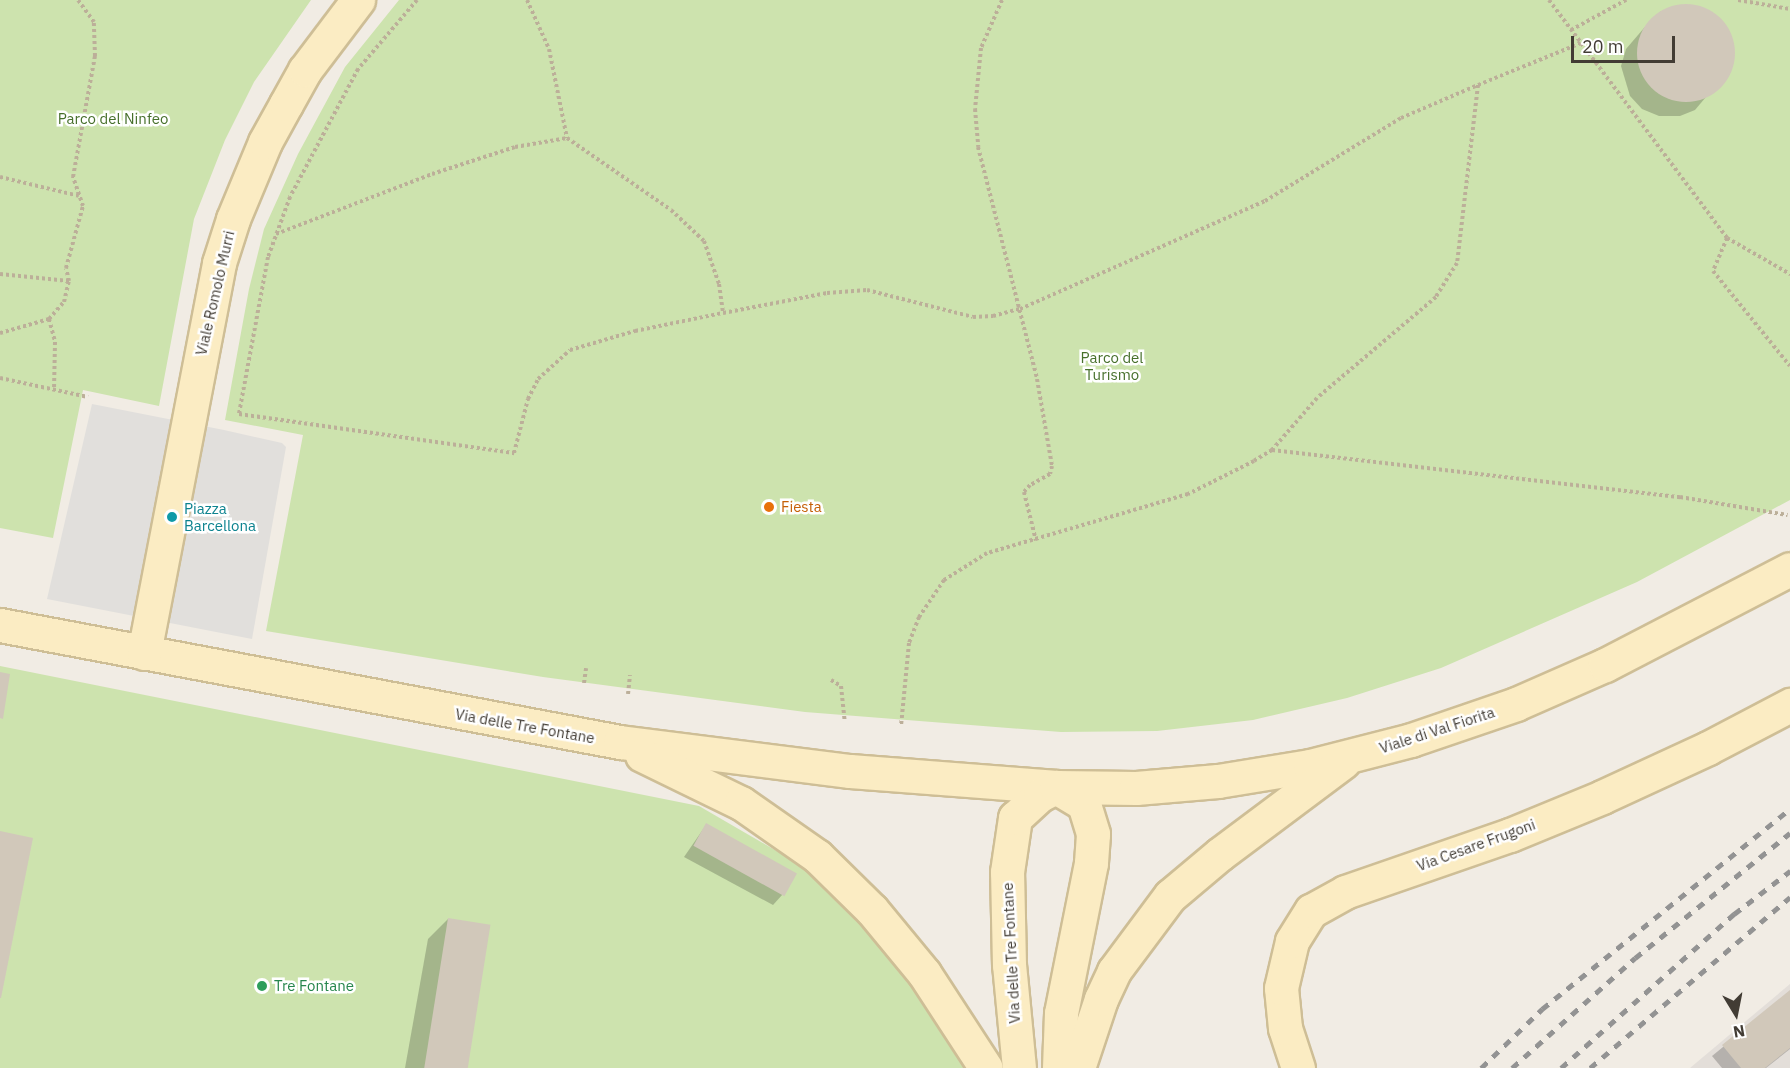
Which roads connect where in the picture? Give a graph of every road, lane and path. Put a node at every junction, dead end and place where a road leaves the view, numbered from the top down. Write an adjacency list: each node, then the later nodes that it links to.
1 (78, 0): 15 (path)
2 (358, 0): 34 (main road, Viale Romolo Murri)
3 (417, 0): 16 (path)
4 (527, 0): 13 (path)
5 (1002, 0): 21 (path)
6 (1549, 0): 10 (path)
7 (1626, 0): 10 (path)
8 (1738, 0): 9 (path)
9 (1790, 9)
10 (1571, 30): 11 (path)
11 (1581, 43): 12 (path); 17 (path)
12 (1478, 86): 21 (path); 29 (path)
13 (567, 138): 16 (path); 22 (path)
14 (0, 177): 15 (path)
15 (80, 196): 20 (path)
16 (276, 234): 22 (path)
17 (1727, 238): 19 (path); 25 (path)
18 (0, 274): 20 (path)
19 (1790, 274)
20 (69, 281): 23 (path)
21 (1020, 309): 22 (path); 31 (path)
22 (723, 313)
23 (49, 319): 24 (path); 27 (path)
24 (0, 333)
25 (1790, 366)
26 (0, 378): 27 (path)
27 (54, 391): 28 (path)
28 (88, 397)
29 (1272, 450): 30 (path); 31 (path)
30 (1787, 515)
31 (1036, 541): 42 (path)
32 (1790, 569): 44 (main road, Viale di Val Fiorita)
33 (0, 625): 34 (main road, Via delle Tre Fontane)
34 (144, 653): 43 (main road, Via delle Tre Fontane)
35 (586, 668): 38 (path)
36 (630, 675): 39 (path)
37 (831, 680): 41 (path)
38 (584, 683)
39 (628, 694)
40 (1790, 705): 50 (main road, Via Cesare Frugoni)
41 (845, 722)
42 (901, 726)
43 (620, 742): 45 (main road, Via delle Tre Fontane); 46 (main road)
44 (1352, 755): 45 (main road, Viale di Val Fiorita); 49 (main road)
45 (1056, 787): 47 (main road, Via delle Tre Fontane); 48 (main road, Via delle Tre Fontane)
46 (986, 1068)
47 (1019, 1068)
48 (1059, 1068)
49 (1078, 1068)
50 (1298, 1068)

